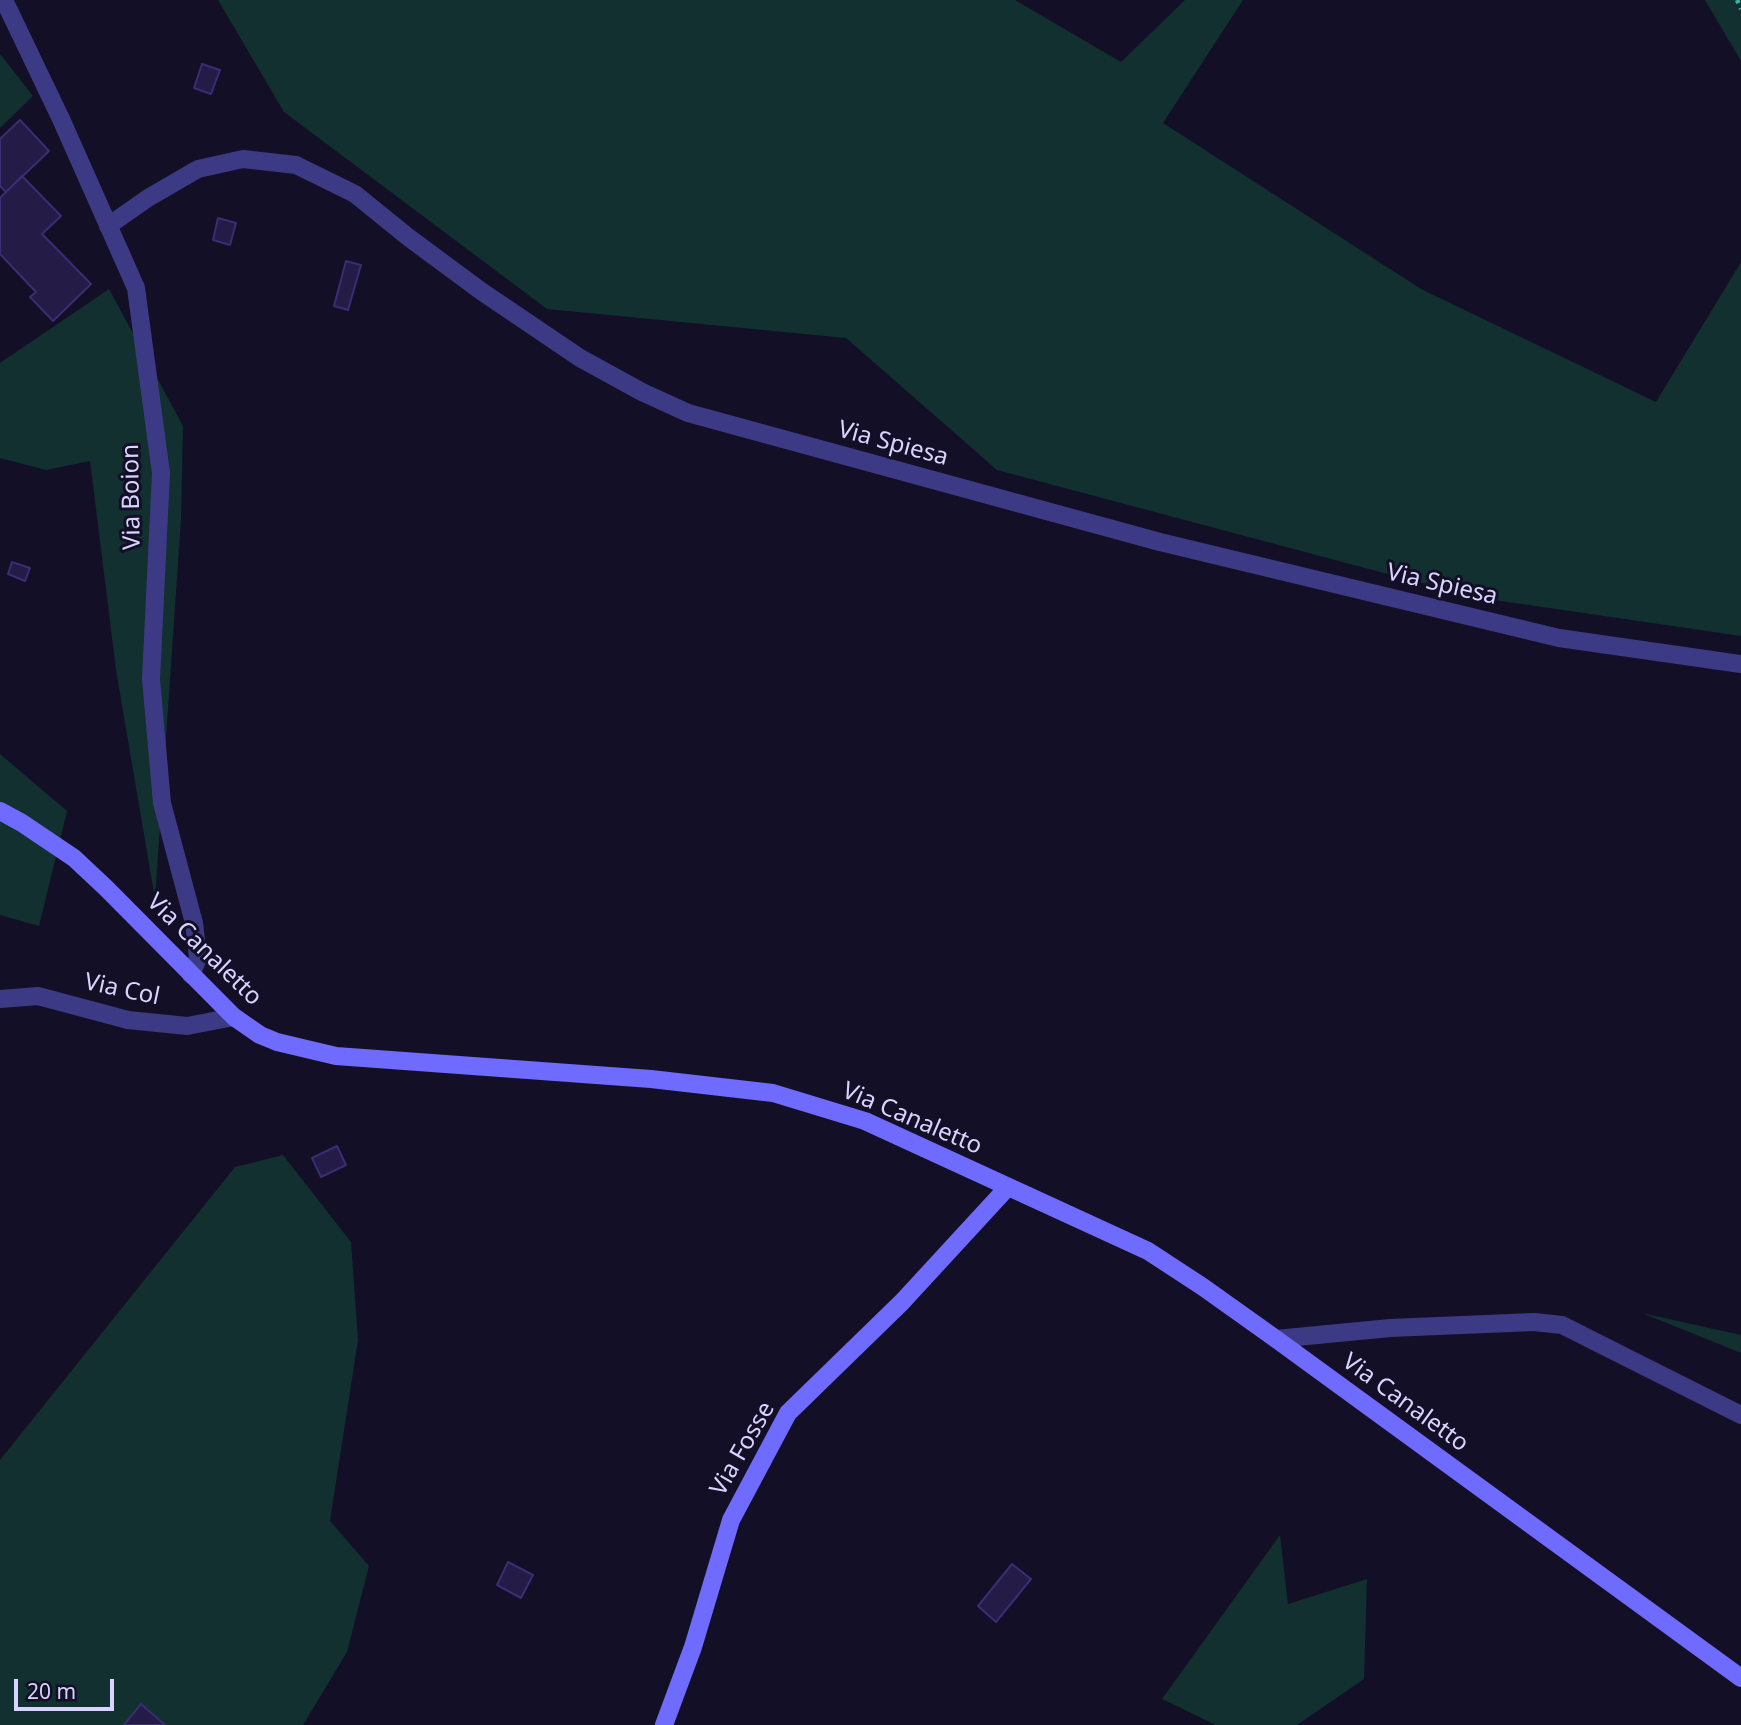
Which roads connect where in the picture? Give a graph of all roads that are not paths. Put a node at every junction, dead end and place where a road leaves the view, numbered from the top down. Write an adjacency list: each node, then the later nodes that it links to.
1 (4, 0): 2 (street, Via Boion)
2 (108, 226): 3 (street, Via Spiesa); 5 (street, Via Boion)
3 (1741, 664)
4 (0, 811): 5 (street, Via Canaletto)
5 (191, 975): 7 (street, Via Canaletto)
6 (0, 999): 7 (street, Via Col)
7 (234, 1017): 8 (street, Via Canaletto)
8 (1007, 1188): 9 (street, Via Canaletto); 12 (street, Via Fosse)
9 (1276, 1339): 10 (street); 11 (street, Via Canaletto)
10 (1741, 1415)
11 (1741, 1678)
12 (664, 1725)

